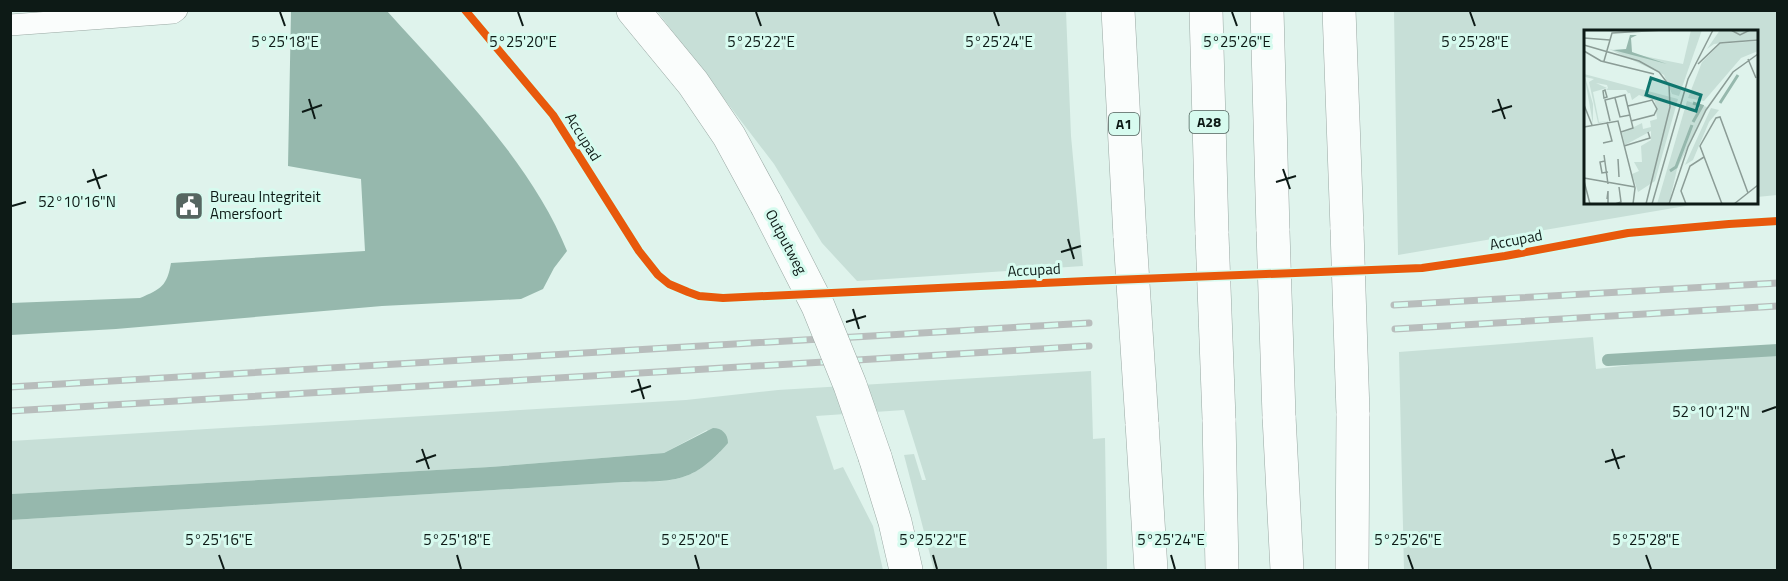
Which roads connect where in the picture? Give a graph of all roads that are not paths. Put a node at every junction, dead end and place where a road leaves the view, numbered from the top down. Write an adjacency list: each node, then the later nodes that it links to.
1 (177, 10): 7 (lane)
2 (633, 10): 8 (main road, Outputweg, bridge)
3 (1118, 10): 9 (main road, A1, bridge)
4 (1206, 10): 10 (main road, A28, bridge)
5 (1267, 10): 11 (main road, bridge)
6 (1339, 10): 12 (main road, bridge)
7 (10, 25)
8 (906, 570)
9 (1151, 570)
10 (1222, 570)
11 (1287, 570)
12 (1353, 570)

